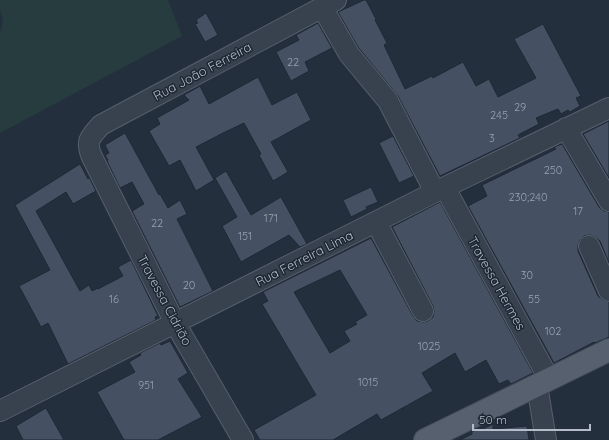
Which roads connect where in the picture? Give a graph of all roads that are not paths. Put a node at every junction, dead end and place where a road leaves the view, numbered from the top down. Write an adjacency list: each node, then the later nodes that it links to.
1 (329, 3): 4 (street, Rua João Ferreira); 5 (street, Travessa Hermes)
2 (609, 108): 3 (street, Rua Ferreira Lima)
3 (566, 128): 5 (street, Rua Ferreira Lima); 6 (street)
4 (92, 157): 11 (street, Travessa Cidrião)
5 (440, 190): 7 (street, Rua Ferreira Lima); 13 (street, Travessa Hermes)
6 (609, 201)
7 (376, 222): 10 (street); 11 (street, Rua Ferreira Lima)
8 (589, 246): 9 (street)
9 (609, 290)
10 (423, 311)
11 (175, 323): 14 (street, Rua Ferreira Lima); 15 (street, Travessa Cidrião)
12 (609, 350): 13 (main road)
13 (543, 382): 16 (main road); 17 (street, Travessa Hermes)
14 (0, 411)
15 (243, 440)
16 (425, 440)
17 (546, 440)

